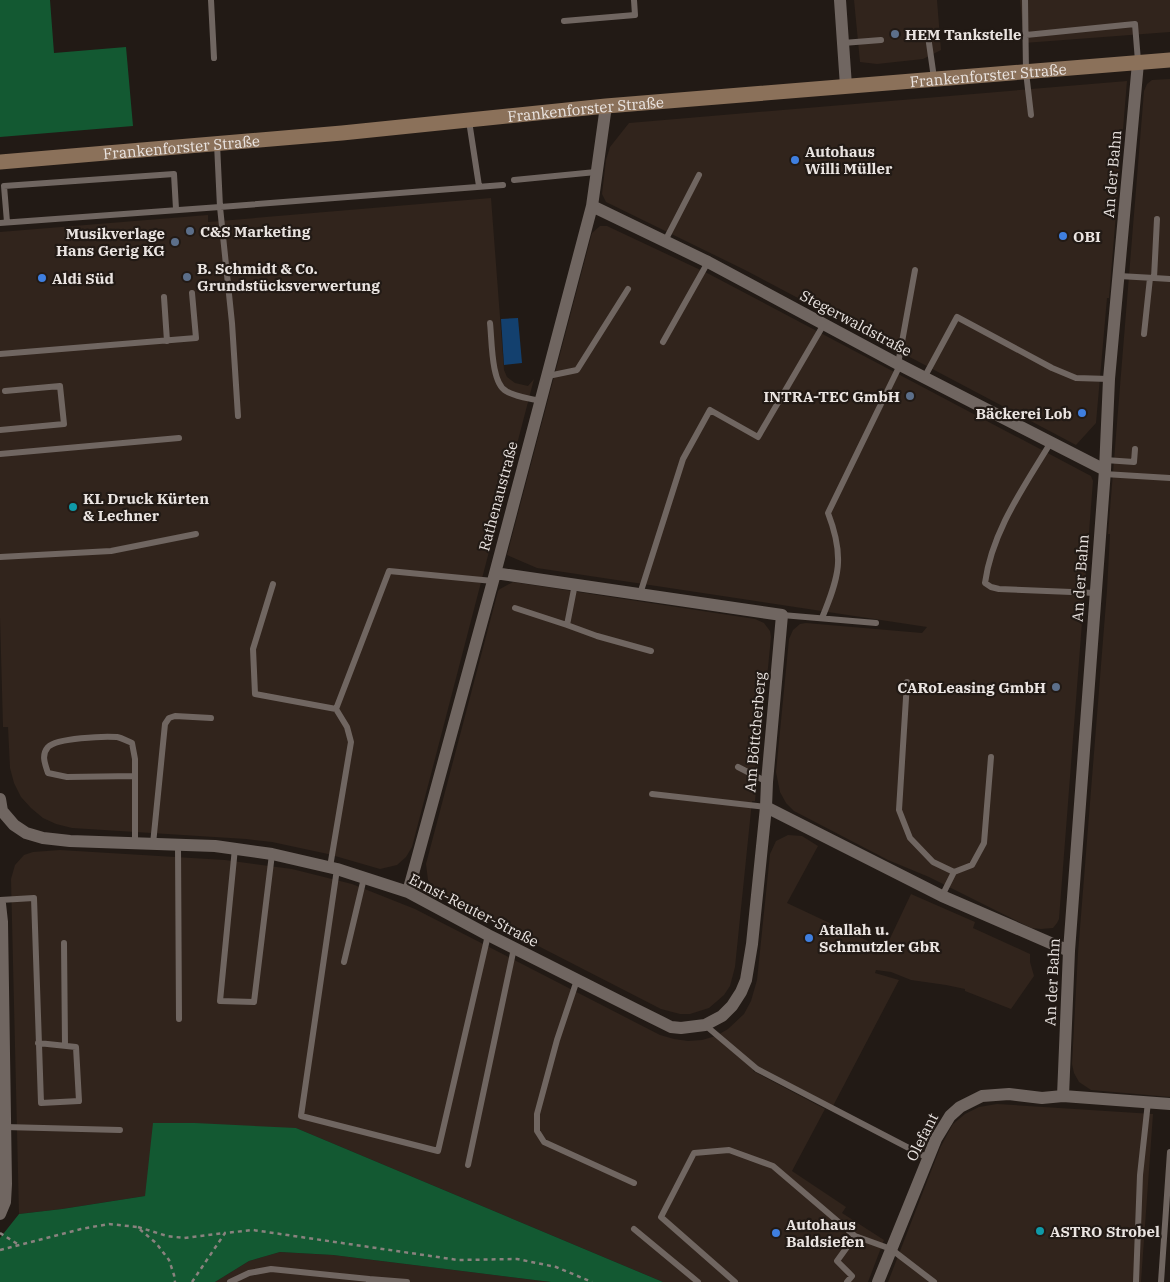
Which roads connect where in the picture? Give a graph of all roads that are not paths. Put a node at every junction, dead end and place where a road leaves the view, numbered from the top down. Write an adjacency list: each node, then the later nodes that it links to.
1 (211, 0): 10 (lane)
2 (634, 0): 5 (lane)
3 (840, 0): 9 (street)
4 (1025, 0): 6 (lane)
5 (564, 21)
6 (1026, 34): 12 (lane); 13 (lane)
7 (911, 37): 14 (lane)
8 (881, 40): 9 (lane)
9 (843, 43): 15 (street)
10 (214, 58)
11 (1170, 60): 12 (main road, Frankenforster Straße)
12 (1138, 63): 13 (main road, Frankenforster Straße); 34 (street, An der Bahn)
13 (1026, 72): 14 (main road, Frankenforster Straße); 17 (lane)
14 (934, 78): 15 (main road, Frankenforster Straße)
15 (846, 86): 16 (main road, Frankenforster Straße)
16 (606, 106): 18 (main road, Frankenforster Straße); 21 (street, Rathenaustraße)
17 (1031, 115)
18 (469, 120): 19 (main road, Frankenforster Straße); 25 (lane)
19 (217, 144): 20 (main road, Frankenforster Straße); 27 (lane)
20 (0, 162)
21 (596, 172): 23 (lane); 26 (street, Rathenaustraße)
22 (699, 175): 31 (lane)
23 (514, 180)
24 (503, 185): 25 (lane)
25 (479, 186): 27 (lane)
26 (592, 206): 31 (street, Stegerwaldstraße); 47 (street, Rathenaustraße)
27 (220, 207): 28 (lane); 52 (lane)
28 (176, 209): 30 (lane); 30 (lane)
29 (1157, 219): 35 (lane)
30 (4, 222)
31 (664, 241): 32 (street, Stegerwaldstraße)
32 (708, 262): 41 (street, Stegerwaldstraße); 44 (lane)
33 (915, 270): 46 (lane)
34 (1119, 276): 35 (lane); 49 (street, An der Bahn)
35 (1152, 278): 36 (lane); 42 (lane)
36 (1170, 280)
37 (628, 289): 47 (lane)
38 (192, 293): 43 (lane)
39 (164, 297): 43 (lane)
40 (490, 323): 51 (lane)
41 (824, 324): 46 (street, Stegerwaldstraße); 66 (lane)
42 (1144, 334)
43 (167, 341): 45 (lane)
44 (663, 342)
45 (0, 354)
46 (899, 365): 48 (street, Stegerwaldstraße); 69 (lane)
47 (547, 376): 51 (street, Rathenaustraße)
48 (924, 378): 49 (lane); 55 (street, Stegerwaldstraße)
49 (1109, 379): 58 (street, An der Bahn)
50 (5, 391): 53 (lane)
51 (540, 401): 62 (street, Rathenaustraße)
52 (238, 416)
53 (0, 430)
54 (179, 438): 57 (lane)
55 (1051, 442): 58 (street, Stegerwaldstraße); 65 (lane)
56 (1136, 449): 58 (lane)
57 (0, 454)
58 (1105, 468): 59 (lane); 65 (street, An der Bahn)
59 (1170, 478)
60 (196, 534): 61 (lane)
61 (0, 557)
62 (494, 577): 64 (street); 74 (lane); 91 (street, Rathenaustraße)
63 (273, 584): 74 (lane)
64 (575, 584): 66 (street); 71 (lane)
65 (1096, 593): 99 (street, An der Bahn)
66 (640, 594): 68 (street)
67 (515, 608): 71 (lane)
68 (782, 615): 69 (lane); 79 (street, Am Böttcherberg)
69 (822, 618): 70 (lane)
70 (876, 623)
71 (567, 624): 72 (lane)
72 (651, 651)
73 (907, 682): 89 (lane)
74 (336, 709): 88 (lane)
75 (211, 718): 84 (lane)
76 (991, 758): 89 (lane)
77 (738, 767): 79 (lane)
78 (135, 776): 78 (lane); 83 (lane)
79 (767, 782): 81 (street, Am Böttcherberg)
80 (652, 794): 81 (lane)
81 (766, 807): 92 (street, Am Böttcherberg); 103 (street, Ernst-Reuter-Straße)
82 (1, 808): 83 (street, Ernst-Reuter-Straße)
83 (135, 844): 84 (street, Ernst-Reuter-Straße)
84 (153, 844): 85 (street, Ernst-Reuter-Straße)
85 (178, 845): 86 (street, Ernst-Reuter-Straße); 102 (lane)
86 (235, 848): 87 (street, Ernst-Reuter-Straße); 87 (lane)
87 (272, 854): 88 (street, Ernst-Reuter-Straße)
88 (334, 868): 90 (street, Ernst-Reuter-Straße); 96 (lane)
89 (954, 872): 92 (lane)
90 (364, 878): 91 (street, Ernst-Reuter-Straße); 100 (lane)
91 (408, 892): 96 (street, Ernst-Reuter-Straße)
92 (942, 896): 99 (street, Am Böttcherberg)
93 (0, 900): 104 (lane)
94 (0, 904): 95 (street)
95 (1, 922): 109 (street)
96 (488, 935): 98 (street, Ernst-Reuter-Straße)
97 (64, 943): 105 (lane)
98 (514, 948): 101 (street, Ernst-Reuter-Straße); 113 (lane)
99 (1069, 951): 106 (street, An der Bahn)
100 (344, 962)
101 (577, 980): 103 (street, Ernst-Reuter-Straße); 114 (lane)
102 (179, 1019)
103 (705, 1025): 112 (lane)
104 (38, 1042): 105 (lane); 105 (lane)
105 (65, 1046)
106 (1063, 1096): 107 (street, Olefant); 112 (street, Olefant)
107 (1148, 1102): 108 (street, Olefant); 127 (lane)
108 (1170, 1104)
109 (5, 1127): 110 (lane); 115 (street)
110 (120, 1130)
111 (1170, 1152): 128 (lane)
112 (928, 1158): 118 (street, Olefant)
113 (468, 1165)
114 (634, 1183)
115 (0, 1214)
116 (634, 1229): 122 (lane)
117 (855, 1236): 118 (lane); 123 (lane); 124 (lane)
118 (891, 1250): 125 (street, Olefant); 126 (lane)
119 (369, 1280): 120 (lane); 121 (lane)
120 (230, 1282)
121 (407, 1282)
122 (698, 1282)
123 (736, 1282)
124 (847, 1282)
125 (878, 1282)
126 (934, 1282)
127 (1136, 1282)
128 (1161, 1282)

